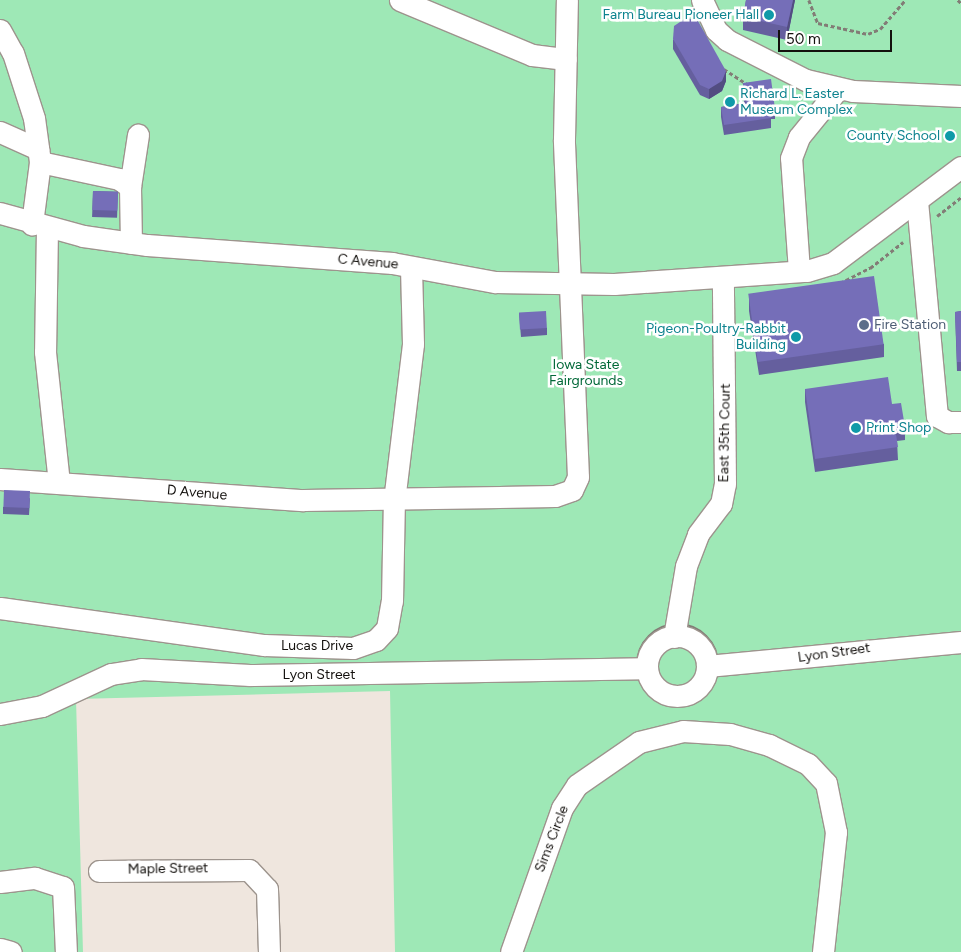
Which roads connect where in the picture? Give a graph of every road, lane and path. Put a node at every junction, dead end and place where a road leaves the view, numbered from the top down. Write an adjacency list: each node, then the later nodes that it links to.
1 (400, 0): 9 (street)
2 (567, 0): 9 (street, D Avenue)
3 (702, 0): 12 (street)
4 (809, 0): 5 (path)
5 (905, 0)
6 (958, 0): 7 (path)
7 (961, 3)
8 (0, 30): 16 (street)
9 (566, 60): 26 (street, D Avenue)
10 (717, 65): 11 (path)
11 (750, 86)
12 (838, 89): 13 (street); 24 (street)
13 (961, 96)
14 (0, 132): 16 (street)
15 (138, 135): 18 (street)
16 (39, 156): 18 (street); 21 (street)
17 (961, 167): 19 (street, C Avenue)
18 (130, 187): 22 (street)
19 (917, 202): 24 (street, C Avenue); 27 (street)
20 (0, 214): 21 (street, C Avenue)
21 (40, 226): 22 (street, C Avenue); 29 (street)
22 (131, 243): 23 (street, C Avenue)
23 (411, 267): 26 (street, C Avenue); 30 (street, Lucas Drive)
24 (799, 271): 25 (street, C Avenue)
25 (731, 276): 26 (street, C Avenue); 32 (street, East 35th Court)
26 (568, 284): 30 (street, D Avenue)
27 (961, 422)
28 (0, 479): 29 (street, D Avenue)
29 (59, 482): 30 (street, D Avenue)
30 (394, 501): 31 (street, Lucas Drive)
31 (0, 608)
32 (675, 630): 34 (street); 34 (path); 35 (street); 35 (path)
33 (961, 642): 34 (street, Lyon Street)
34 (713, 666): 36 (street); 36 (path)
35 (642, 669): 36 (street); 36 (path); 37 (street, Lyon Street)
36 (680, 701): 38 (street)
37 (0, 714)
38 (683, 731): 45 (street, Sims Circle); 46 (street, Sims Circle)
39 (99, 871): 44 (street, Maple Street)
40 (0, 882): 43 (street)
41 (0, 949): 42 (street)
42 (11, 952)
43 (66, 952)
44 (269, 952)
45 (511, 952)
46 (823, 952)

